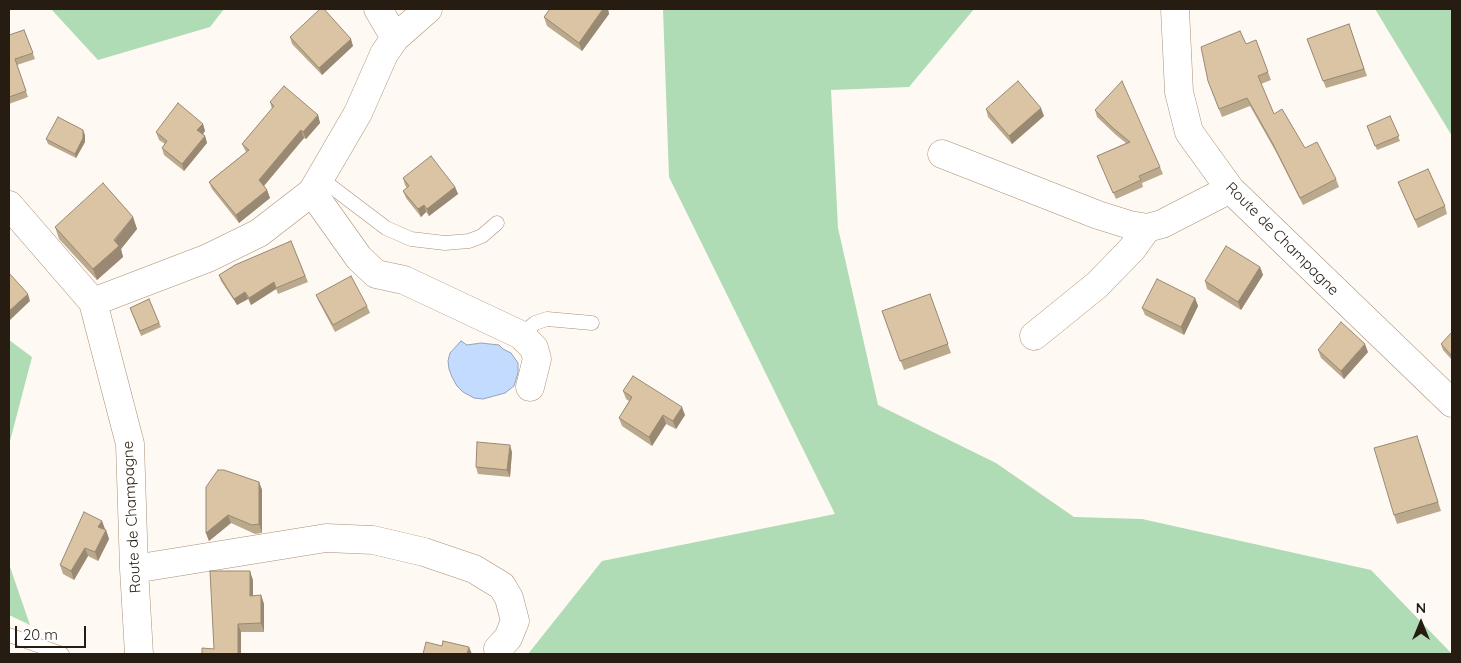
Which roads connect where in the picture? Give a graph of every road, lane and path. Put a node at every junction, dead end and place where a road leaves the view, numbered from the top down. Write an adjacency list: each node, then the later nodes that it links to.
1 (378, 9): 4 (street)
2 (428, 9): 4 (street)
3 (1175, 9): 7 (street, Route de Champagne)
4 (395, 38): 6 (street)
5 (942, 154): 10 (street)
6 (316, 185): 9 (lane); 11 (street); 13 (street)
7 (1230, 189): 10 (street); 16 (street, Route de Champagne)
8 (9, 205): 11 (street, Route de Champagne)
9 (497, 223)
10 (1147, 228): 14 (street)
11 (93, 302): 17 (street, Route de Champagne)
12 (592, 323): 13 (lane)
13 (522, 335): 15 (street)
14 (1034, 336)
15 (530, 387)
16 (1452, 404)
17 (134, 569): 19 (street); 21 (street, Route de Champagne)
18 (9, 635): 20 (lane)
19 (498, 649)
20 (62, 654)
21 (139, 654)

